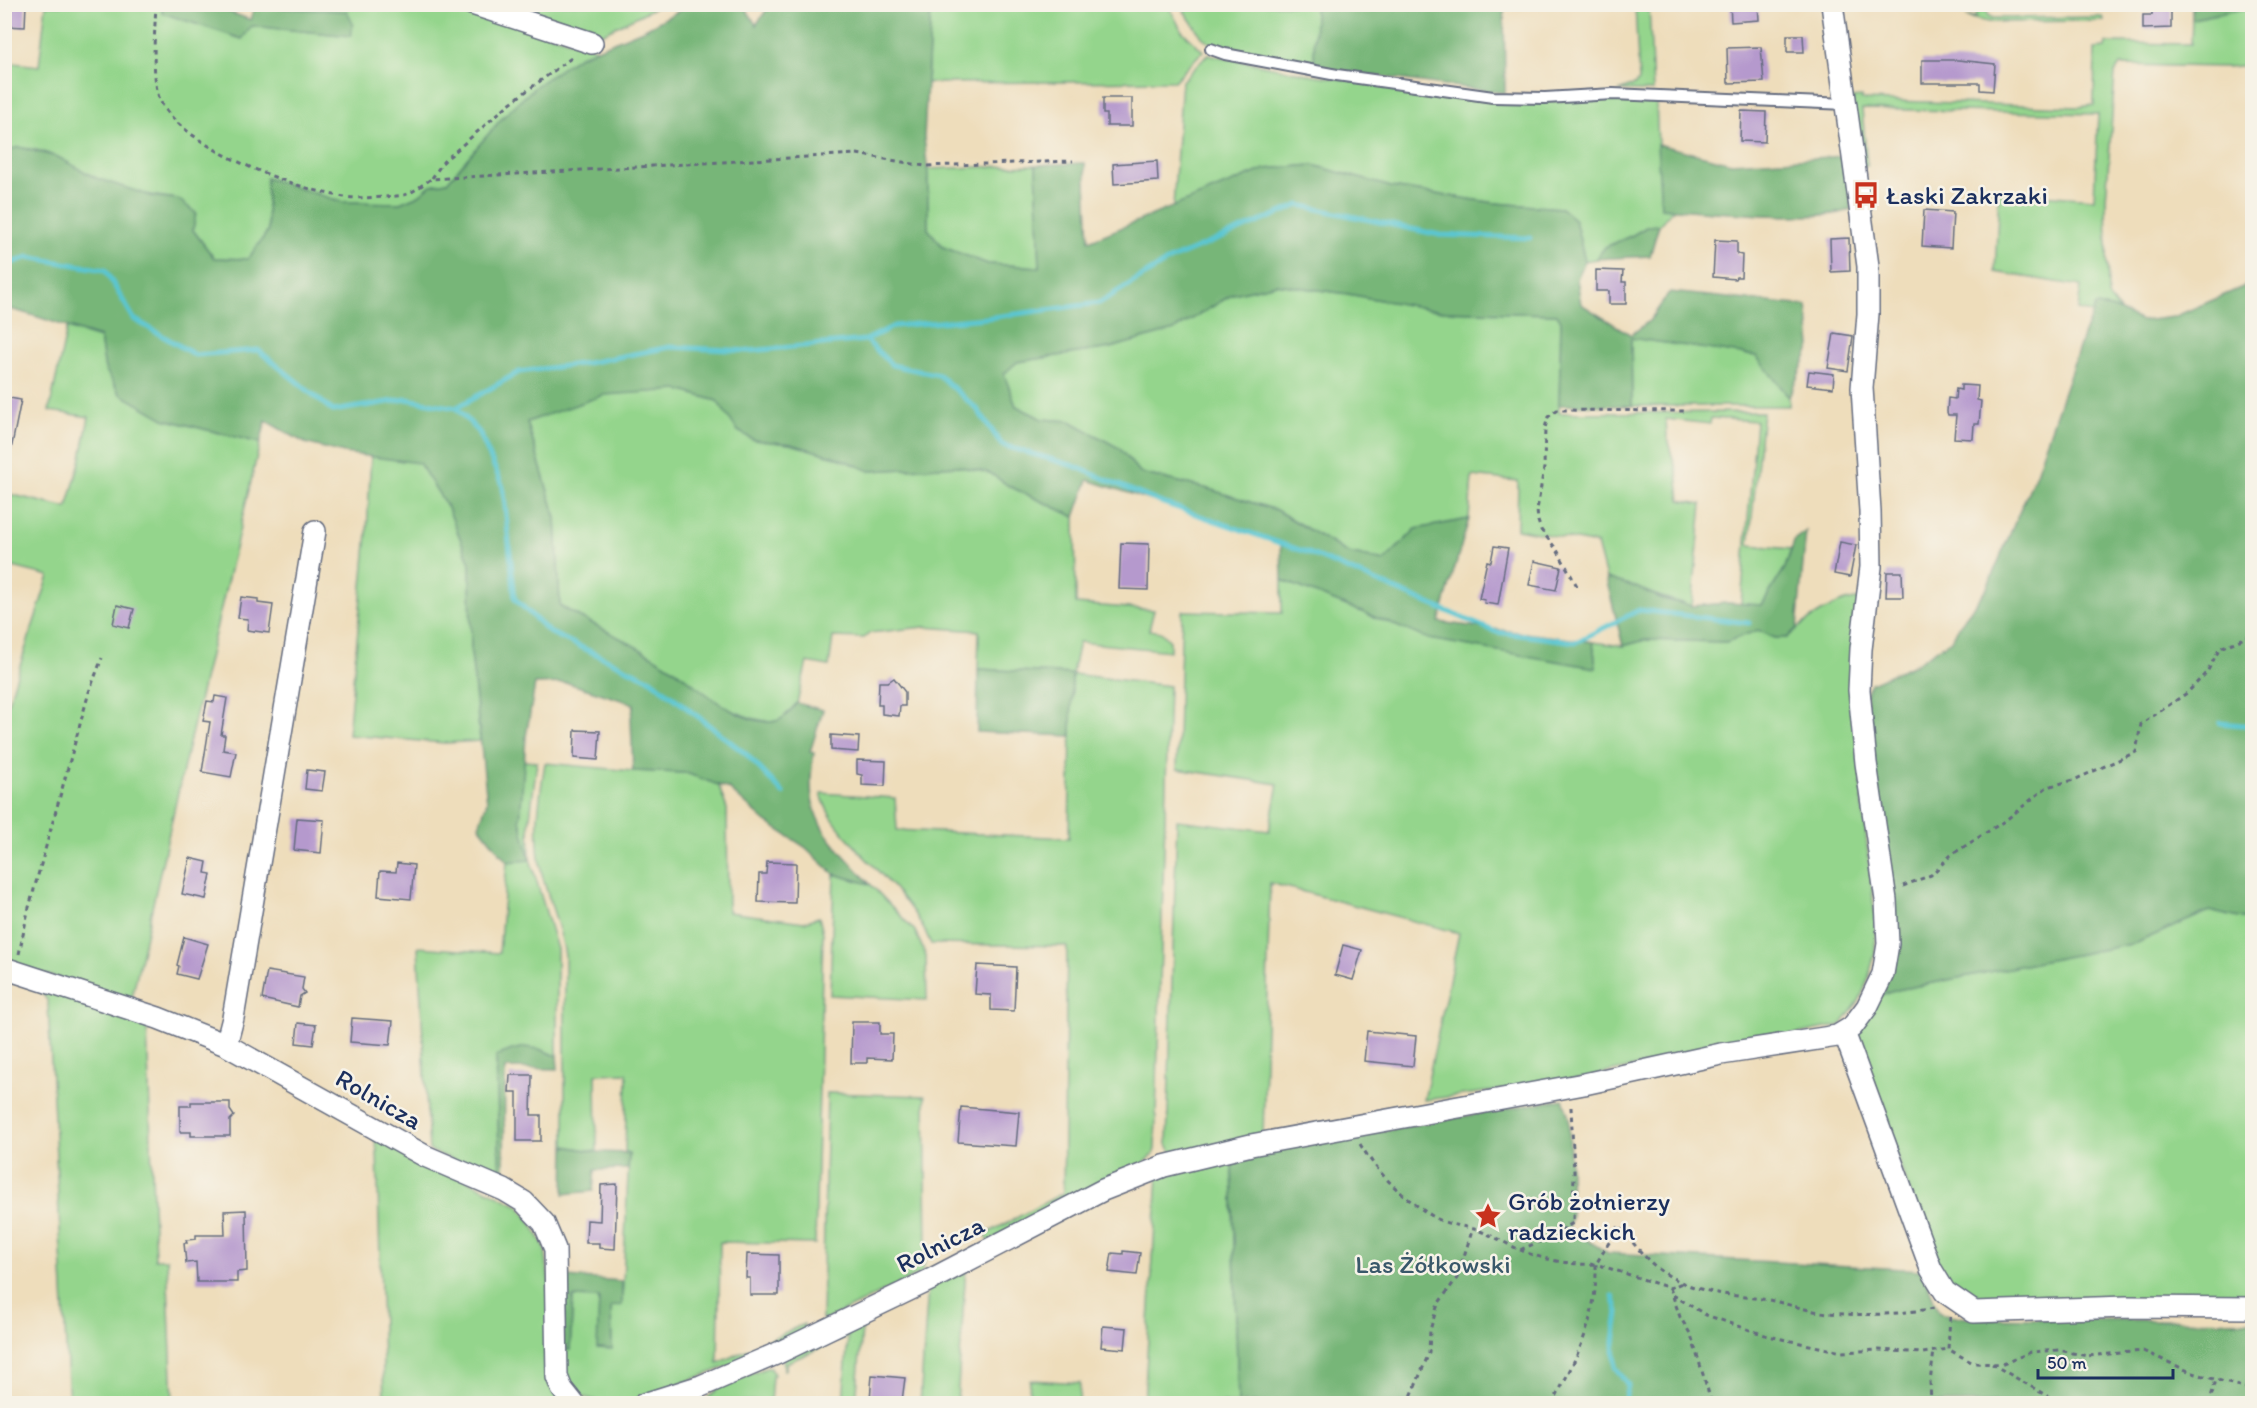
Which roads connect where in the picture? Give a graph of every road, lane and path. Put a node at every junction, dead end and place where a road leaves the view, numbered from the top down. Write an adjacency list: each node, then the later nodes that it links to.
1 (156, 4): 8 (path)
2 (472, 4): 4 (street)
3 (1832, 4): 6 (street)
4 (592, 43): 8 (path)
5 (1211, 49): 6 (lane)
6 (1846, 104): 14 (street)
7 (1073, 161): 8 (path)
8 (431, 179)
9 (1685, 411): 11 (path)
10 (315, 531): 17 (street)
11 (1577, 586)
12 (2253, 635): 14 (path)
13 (102, 658): 15 (path)
14 (1886, 900): 16 (street)
15 (10, 969): 17 (street, Rolnicza)
16 (1844, 1032): 18 (street, Rolnicza); 26 (street)
17 (226, 1045): 34 (street, Rolnicza)
18 (1567, 1087): 19 (street, Rolnicza); 21 (path)
19 (1349, 1127): 20 (path); 33 (street, Rolnicza)
20 (1473, 1228): 21 (path); 36 (path)
21 (1520, 1250): 22 (path)
22 (1596, 1264): 23 (path); 24 (path); 37 (path)
23 (1682, 1282): 24 (path); 26 (path)
24 (1671, 1288): 25 (path)
25 (1673, 1295): 29 (path); 38 (path)
26 (1952, 1297): 27 (street); 28 (path)
27 (2253, 1308)
28 (1948, 1349): 29 (path); 30 (path)
29 (1934, 1351): 39 (path)
30 (1991, 1364): 31 (path); 40 (path)
31 (2216, 1380): 32 (path); 41 (path)
32 (2253, 1392)
33 (692, 1397): 35 (street, Rolnicza)
34 (574, 1404)
35 (644, 1404)
36 (1408, 1404)
37 (1552, 1404)
38 (1712, 1404)
39 (1931, 1404)
40 (2061, 1404)
41 (2209, 1404)

